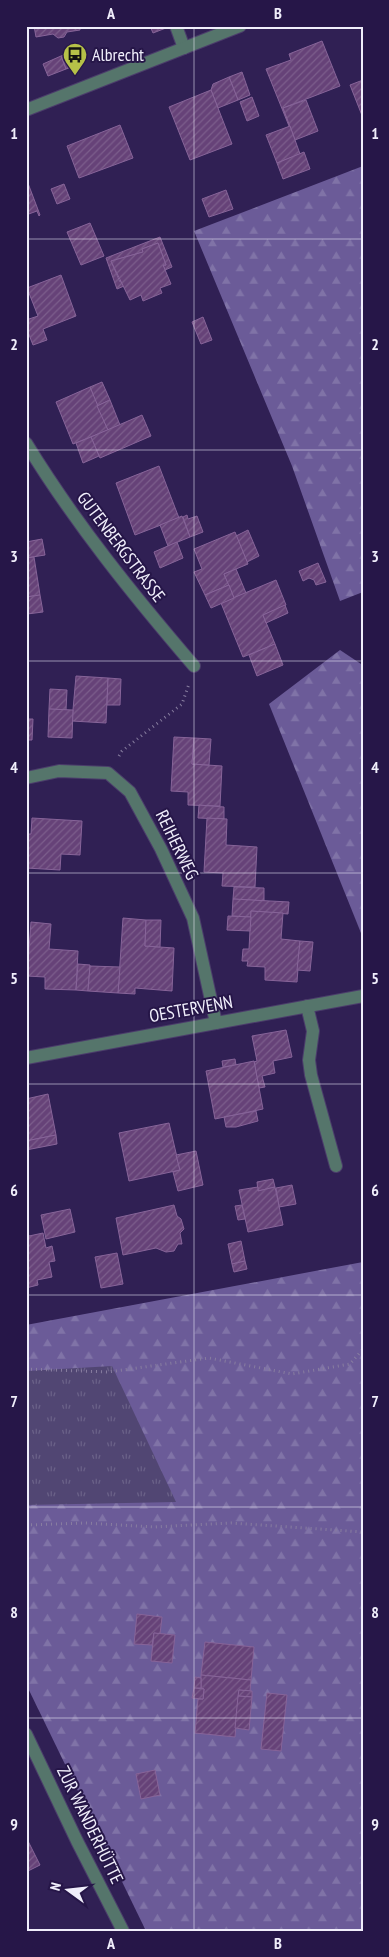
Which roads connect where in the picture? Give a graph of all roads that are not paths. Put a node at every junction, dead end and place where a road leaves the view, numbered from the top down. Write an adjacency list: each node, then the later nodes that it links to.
1 (176, 26): 3 (street)
2 (240, 26): 3 (street)
3 (184, 48): 4 (street)
4 (26, 110)
5 (26, 443): 6 (street, GUTENBERGSTRASSE)
6 (194, 666)
7 (26, 778): 10 (street, REIHERWEG)
8 (363, 996): 9 (street, OESTERVENN)
9 (308, 1006): 10 (street, OESTERVENN); 12 (street)
10 (216, 1023): 11 (street, OESTERVENN)
11 (26, 1058)
12 (336, 1166)
13 (26, 1734): 14 (street, ZUR WANDERHÜTTE)
14 (122, 1931)

